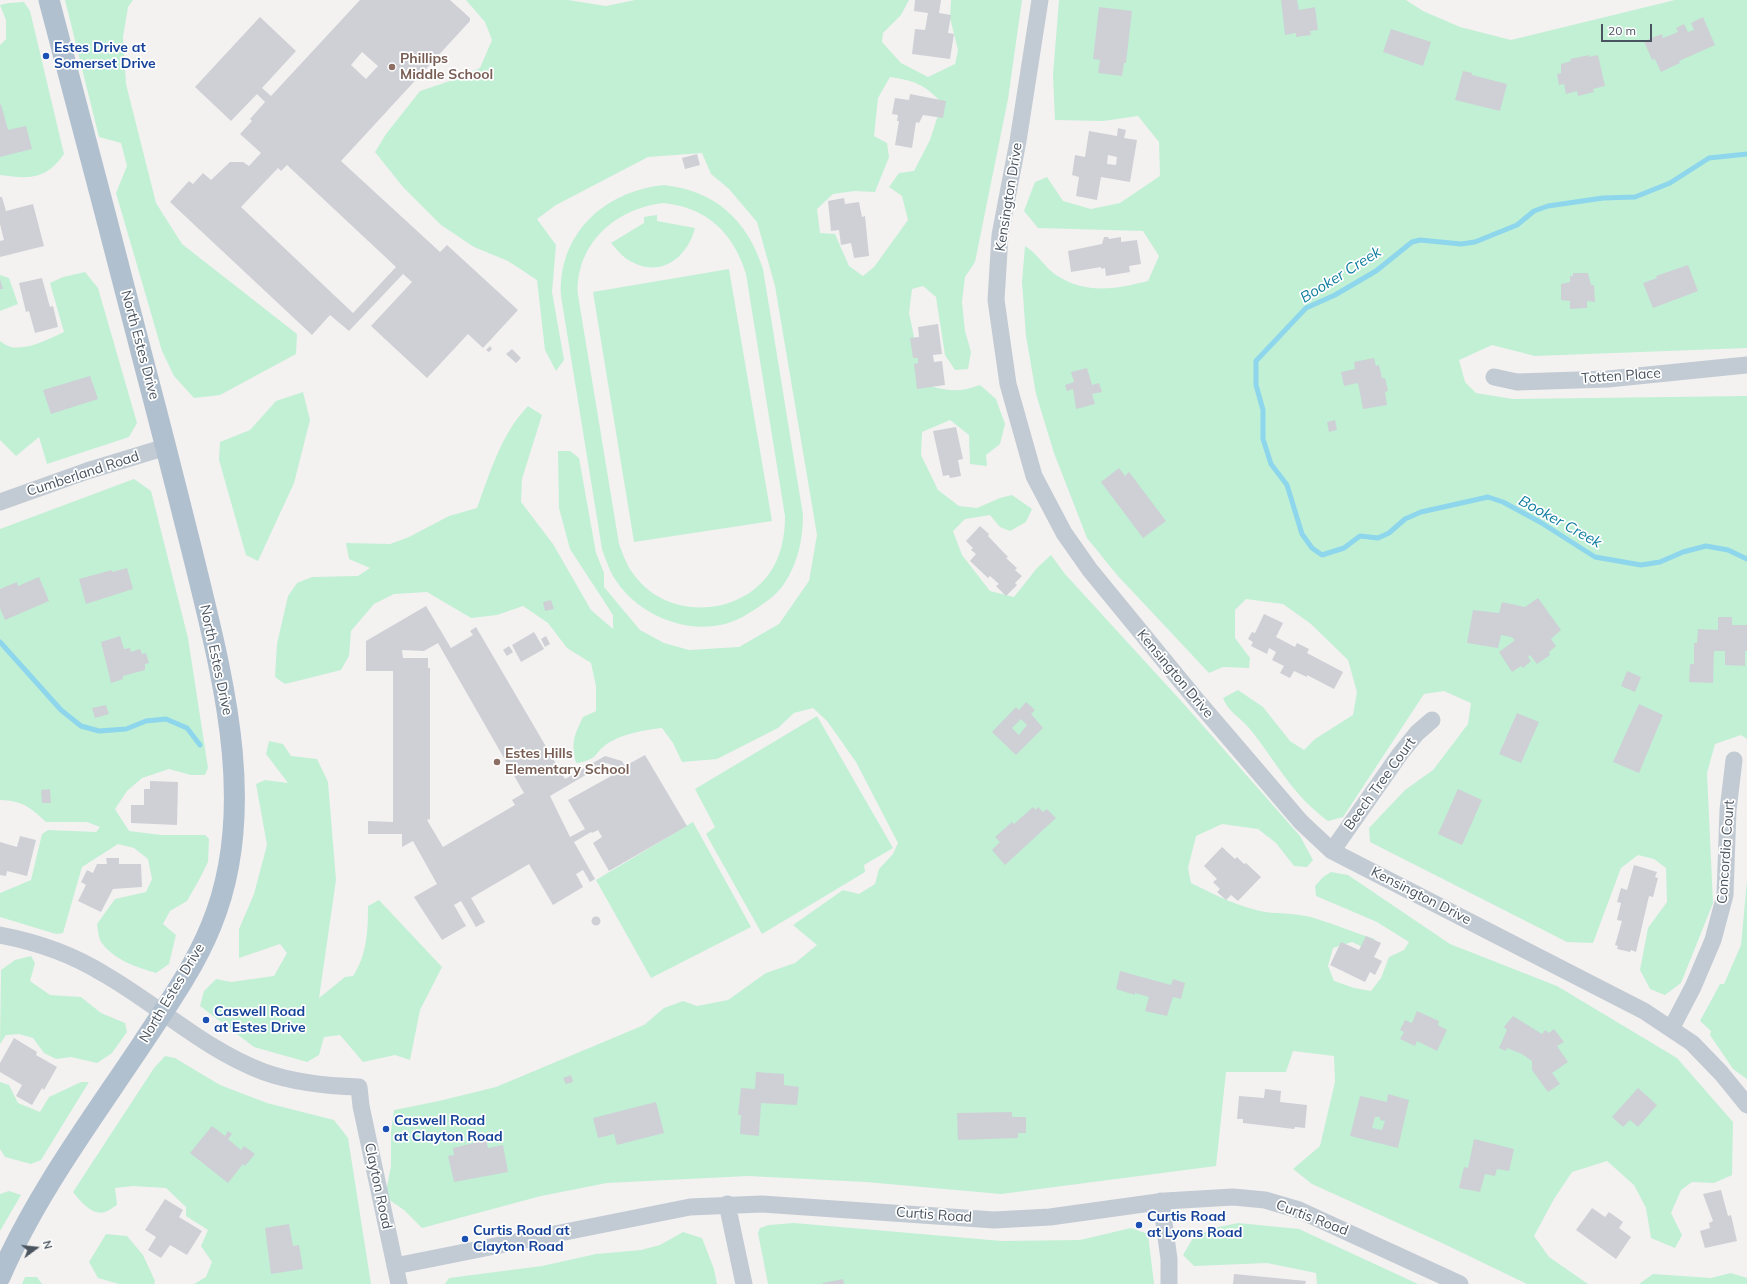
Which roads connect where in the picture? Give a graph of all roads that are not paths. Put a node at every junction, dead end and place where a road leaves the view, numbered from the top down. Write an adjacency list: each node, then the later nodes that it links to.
1 (49, 0): 5 (main road, North Estes Drive)
2 (1040, 0): 9 (street, Kensington Drive)
3 (1747, 365): 4 (street, Totten Place)
4 (1494, 377)
5 (166, 447): 6 (street, Cumberland Road); 11 (main road, North Estes Drive)
6 (0, 502)
7 (1432, 720): 9 (street, Beech Tree Court)
8 (1734, 760): 12 (street, Concordia Court)
9 (1332, 851): 12 (street, Kensington Drive)
10 (0, 935): 11 (street)
11 (162, 1014): 16 (street, Clayton Road); 17 (main road, North Estes Drive)
12 (1671, 1029): 13 (street, Kensington Drive)
13 (1747, 1105)
14 (1161, 1201): 15 (street, Curtis Road); 20 (street); 21 (street, Curtis Road)
15 (727, 1204): 16 (street, Curtis Road); 19 (street)
16 (395, 1266): 18 (street, Clayton Road)
17 (0, 1277)
18 (399, 1284)
19 (744, 1284)
20 (1169, 1284)
21 (1460, 1284)

